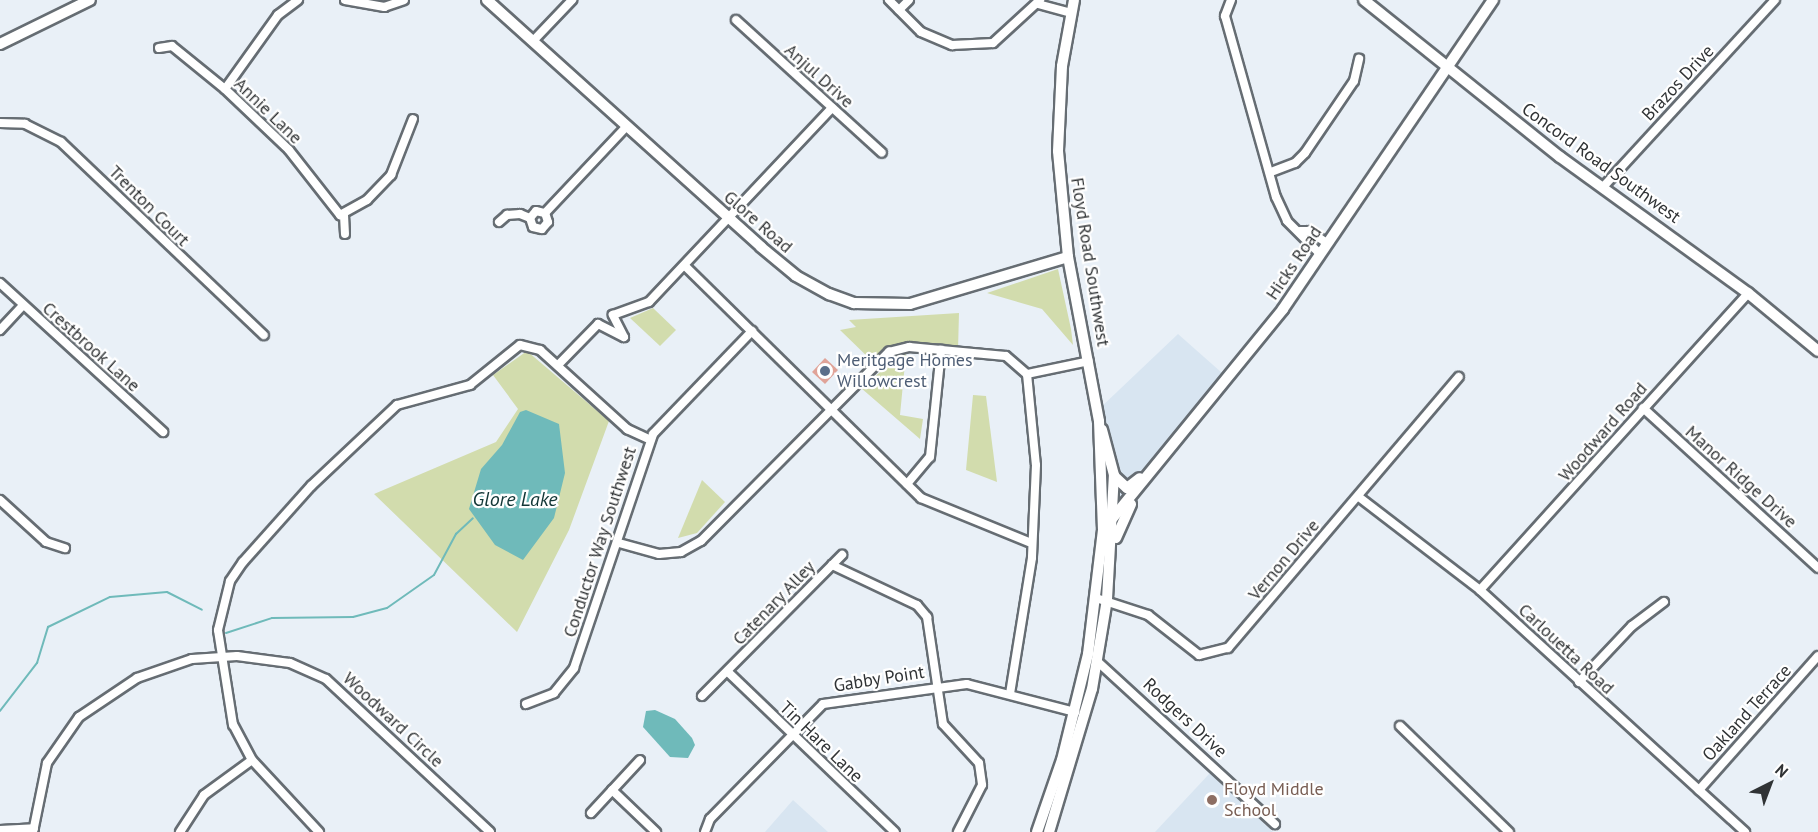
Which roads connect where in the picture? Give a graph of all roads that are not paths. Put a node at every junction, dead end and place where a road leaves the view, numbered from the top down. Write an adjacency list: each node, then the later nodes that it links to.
1 (90, 0): 19 (street)
2 (298, 0): 23 (street)
3 (345, 0): 4 (street)
4 (404, 0)
5 (486, 0): 18 (street, Glore Road)
6 (572, 0): 18 (street)
7 (889, 0): 15 (street)
8 (909, 0): 15 (street)
9 (1074, 0): 16 (street, Floyd Road Southwest)
10 (1231, 0): 29 (street)
11 (1364, 0): 22 (street, Concord Road Southwest)
12 (1494, 0): 22 (street, Hicks Road)
13 (1775, 0): 30 (street, Brazos Drive)
14 (1039, 2): 15 (street); 16 (street)
15 (899, 10)
16 (1072, 13): 40 (street, Floyd Road Southwest)
17 (736, 20): 24 (street, Anjul Drive)
18 (533, 41): 27 (street, Glore Road)
19 (0, 44)
20 (159, 48): 23 (street, Annie Lane)
21 (1359, 59): 29 (street)
22 (1448, 66): 30 (street, Concord Road Southwest); 38 (street, Hicks Road)
23 (225, 89): 32 (street, Annie Lane)
24 (832, 108): 28 (street, Anjul Drive); 34 (street)
25 (413, 119): 32 (street)
26 (0, 123): 47 (street, Trenton Court)
27 (626, 127): 31 (street); 34 (street, Glore Road)
28 (882, 153)
29 (1271, 172): 36 (street)
30 (1603, 187): 43 (street, Concord Road Southwest)
31 (545, 213): 33 (street); 33 (street)
32 (344, 215): 37 (street)
33 (530, 218): 35 (street)
34 (728, 218): 40 (street, Glore Road); 41 (street)
35 (499, 222)
36 (1300, 231): 38 (street); 39 (street)
37 (345, 234)
38 (1327, 243): 39 (street, Hicks Road)
39 (1320, 254): 59 (street, Hicks Road)
40 (1068, 257): 50 (street, Floyd Road Southwest)
41 (685, 266): 46 (street); 51 (street)
42 (0, 283): 44 (street, Crestbrook Lane)
43 (1748, 293): 49 (street, Concord Road Southwest); 55 (street, Woodward Road)
44 (23, 305): 45 (street); 57 (street, Crestbrook Lane)
45 (0, 330)
46 (752, 331): 54 (street); 58 (street, Conductor Way Southwest)
47 (264, 335)
48 (941, 350): 52 (street); 54 (street); 61 (street)
49 (1818, 351)
50 (1089, 361): 52 (street); 56 (street, Floyd Road Southwest)
51 (559, 364): 58 (street); 78 (street)
52 (1027, 374): 67 (street)
53 (1459, 377): 63 (street, Vernon Drive)
54 (832, 408): 61 (street); 68 (street)
55 (1644, 408): 73 (street, Manor Ridge Drive); 74 (street, Woodward Road)
56 (1099, 421): 60 (street, Floyd Road Southwest); 66 (street, Floyd Road Southwest)
57 (163, 432)
58 (651, 440): 68 (street, Conductor Way Southwest)
59 (1154, 467): 60 (street); 62 (street, Hicks Road)
60 (1114, 475): 65 (street, Floyd Road Southwest)
61 (907, 484): 67 (street)
62 (1136, 491): 65 (street, Hicks Road); 72 (street)
63 (1359, 497): 74 (street, Carlouetta Road); 75 (street, Vernon Drive)
64 (0, 500): 69 (street)
65 (1113, 517): 66 (street, Hicks Road); 72 (street, Floyd Road Southwest)
66 (1103, 530): 75 (street, Floyd Road Southwest)
67 (1029, 542): 83 (street)
68 (620, 543): 85 (street, Conductor Way Southwest)
69 (65, 548)
70 (842, 555): 71 (street, Catenary Alley)
71 (832, 565): 80 (street, Catenary Alley); 82 (street)
72 (1110, 565): 75 (street, Floyd Road Southwest)
73 (1818, 567)
74 (1480, 590): 81 (street, Carlouetta Road)
75 (1102, 598): 79 (street, Floyd Road Southwest); 86 (street, Floyd Road Southwest)
76 (1664, 602): 81 (street)
77 (1818, 656): 92 (street, Oakland Terrace)
78 (222, 658): 89 (street); 96 (street, Woodward Circle); 99 (street, Woodward Circle)
79 (1098, 662): 94 (street, Rodgers Drive); 105 (street, Floyd Road Southwest)
80 (728, 672): 84 (street, Catenary Alley); 88 (street, Tin Hare Lane)
81 (1579, 682): 92 (street, Carlouetta Road)
82 (937, 685): 83 (street, Gabby Point); 88 (street, Gabby Point); 103 (street)
83 (1010, 694): 86 (street, Gabby Point)
84 (702, 696)
85 (526, 704)
86 (1075, 712): 104 (street, Floyd Road Southwest)
87 (1400, 726): 106 (street)
88 (789, 735): 101 (street, Gabby Point); 102 (street, Tin Hare Lane)
89 (252, 759): 97 (street); 98 (street)
90 (640, 760): 91 (street)
91 (612, 790): 93 (street); 100 (street)
92 (1699, 790): 107 (street, Carlouetta Road)
93 (591, 813)
94 (1275, 824)
95 (0, 830): 96 (street)
96 (33, 830)
97 (180, 832)
98 (319, 832)
99 (490, 832)
100 (656, 832)
101 (705, 832)
102 (895, 832)
103 (958, 832)
104 (1038, 832)
105 (1049, 832)
106 (1509, 832)
107 (1745, 832)

